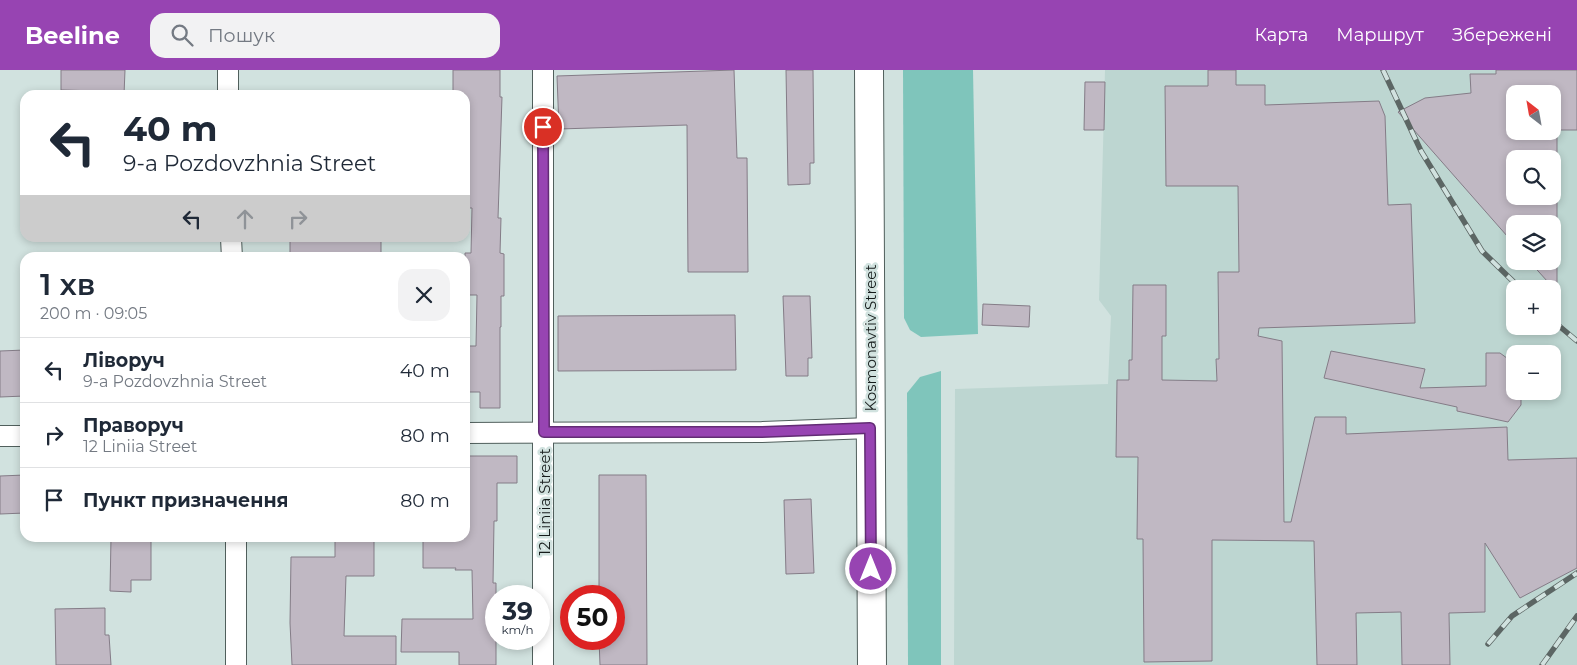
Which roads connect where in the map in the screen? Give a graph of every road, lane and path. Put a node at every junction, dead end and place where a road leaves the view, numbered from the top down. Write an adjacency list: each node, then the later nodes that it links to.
1 (228, 70): 4 (street)
2 (543, 70): 6 (street, 12 Liniia Street)
3 (869, 70): 5 (main road, Kosmonavtiv Street)
4 (228, 90)
5 (870, 428): 6 (street); 13 (main road, Kosmonavtiv Street)
6 (544, 432): 7 (street); 12 (street, 12 Liniia Street)
7 (470, 433)
8 (0, 436): 9 (street)
9 (20, 436)
10 (236, 542): 11 (street)
11 (236, 665)
12 (544, 665)
13 (872, 665)

